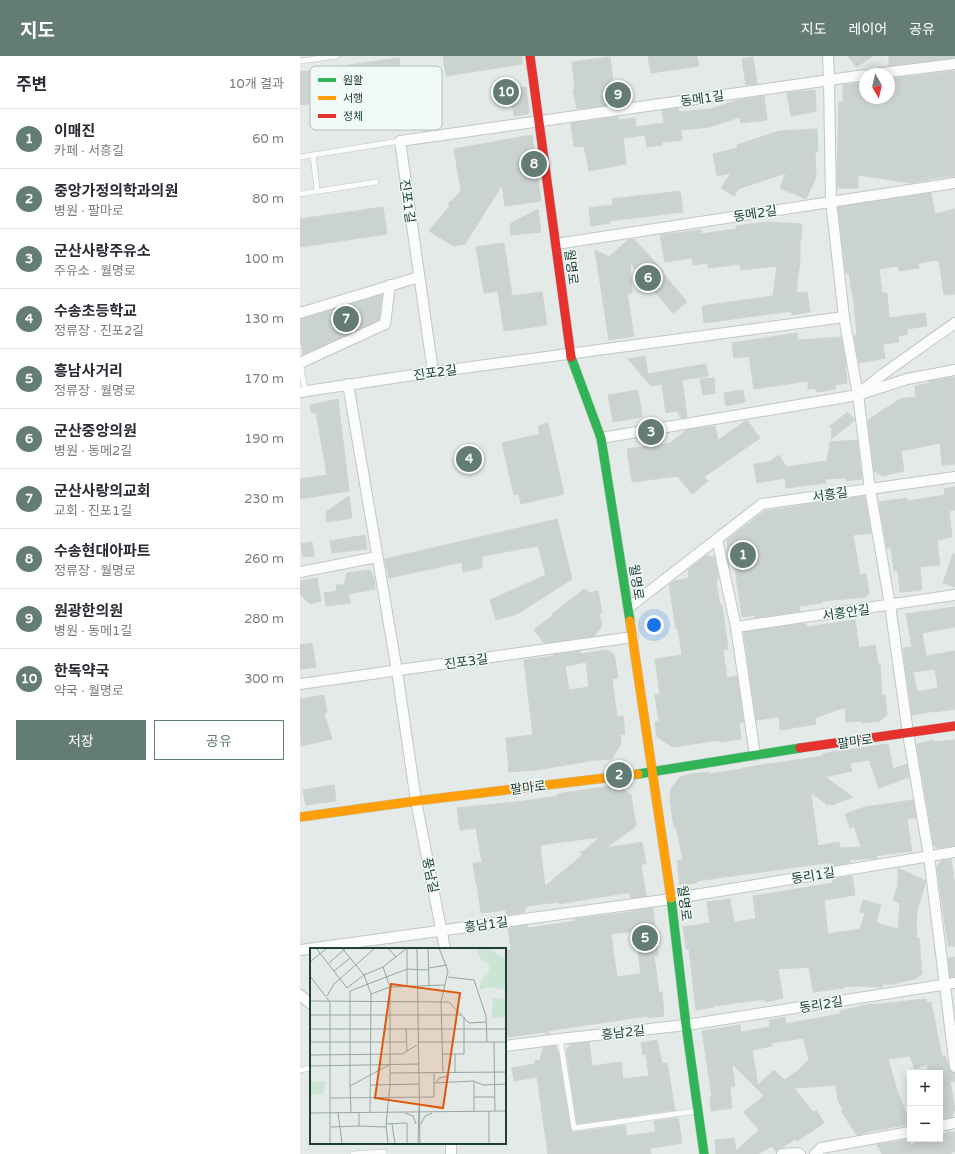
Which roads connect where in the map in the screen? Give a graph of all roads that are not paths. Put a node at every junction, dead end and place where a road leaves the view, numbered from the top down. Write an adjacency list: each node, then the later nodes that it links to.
1 (336, 56): 4 (lane)
2 (828, 56): 8 (street)
3 (531, 58): 9 (street, 월명로)
4 (300, 61)
5 (955, 64): 6 (street)
6 (895, 71)
7 (859, 76): 8 (street, 동메1길)
8 (830, 80): 9 (street, 동메1길); 17 (street)
9 (538, 122): 10 (street); 18 (street, 월명로)
10 (400, 141): 11 (lane); 19 (street, 진포1길)
11 (313, 155): 12 (lane); 15 (lane)
12 (300, 157)
13 (376, 182): 15 (lane)
14 (955, 183): 17 (street, 동메2길)
15 (317, 190): 16 (lane)
16 (300, 194)
17 (831, 201): 18 (street, 동메2길); 22 (street)
18 (556, 244): 24 (street, 월명로)
19 (419, 277): 20 (street); 27 (street, 진포1길)
20 (390, 285): 21 (street); 25 (street)
21 (300, 313)
22 (844, 317): 24 (street, 진포2길); 30 (street)
23 (955, 323): 30 (street)
24 (570, 355): 27 (street, 진포2길); 31 (street, 월명로)
25 (300, 362): 29 (lane)
26 (955, 370): 30 (street)
27 (433, 372): 28 (street, 진포2길)
28 (348, 384): 29 (street, 진포2길); 35 (street, 풍남길)
29 (302, 391)
30 (858, 395): 31 (street); 33 (street)
31 (601, 438): 39 (street, 월명로)
32 (955, 477): 33 (street, 서흥길)
33 (870, 489): 34 (street, 서흥길); 38 (street)
34 (717, 539): 39 (street, 서흥길); 40 (street)
35 (377, 557): 36 (street); 42 (street, 풍남길)
36 (300, 572)
37 (955, 595): 38 (street, 서흥안길)
38 (890, 605): 40 (street, 서흥안길); 45 (street)
39 (628, 608): 41 (street, 월명로)
40 (736, 627): 46 (street)
41 (633, 637): 42 (street, 진포3길); 47 (street, 월명로)
42 (397, 671): 43 (street, 진포3길); 48 (street, 풍남길)
43 (300, 684)
44 (955, 726): 45 (street, 팔마로)
45 (908, 733): 46 (street, 팔마로); 51 (street)
46 (755, 755): 47 (street, 팔마로)
47 (653, 772): 48 (street, 팔마로); 52 (street, 월명로)
48 (416, 801): 49 (street, 팔마로); 53 (street, 풍남길)
49 (300, 817)
50 (955, 852): 51 (street, 동리1길)
51 (929, 856): 52 (street, 동리1길); 59 (street)
52 (671, 899): 53 (street, 흥남1길); 62 (street, 월명로)
53 (442, 930): 54 (street, 흥남1길); 55 (street, 풍남길)
54 (314, 948)
55 (445, 948)
56 (310, 949): 57 (street, 흥남1길)
57 (300, 950)
58 (955, 983): 59 (street, 동리2길)
59 (944, 985): 62 (street, 동리2길); 65 (street)
60 (300, 995): 61 (street)
61 (310, 1003)
62 (686, 1025): 63 (street, 흥남2길); 68 (street, 월명로)
63 (560, 1039): 64 (street, 흥남2길); 68 (lane)
64 (506, 1046)
65 (955, 1067)
66 (310, 1068): 67 (lane)
67 (300, 1070)
68 (698, 1111): 74 (street, 월명로)
69 (955, 1124): 70 (street)
70 (943, 1126)
71 (907, 1133): 77 (street)
72 (353, 1154): 73 (lane)
73 (384, 1154)
74 (704, 1154)
75 (782, 1154): 76 (street)
76 (800, 1154)
77 (815, 1154)

